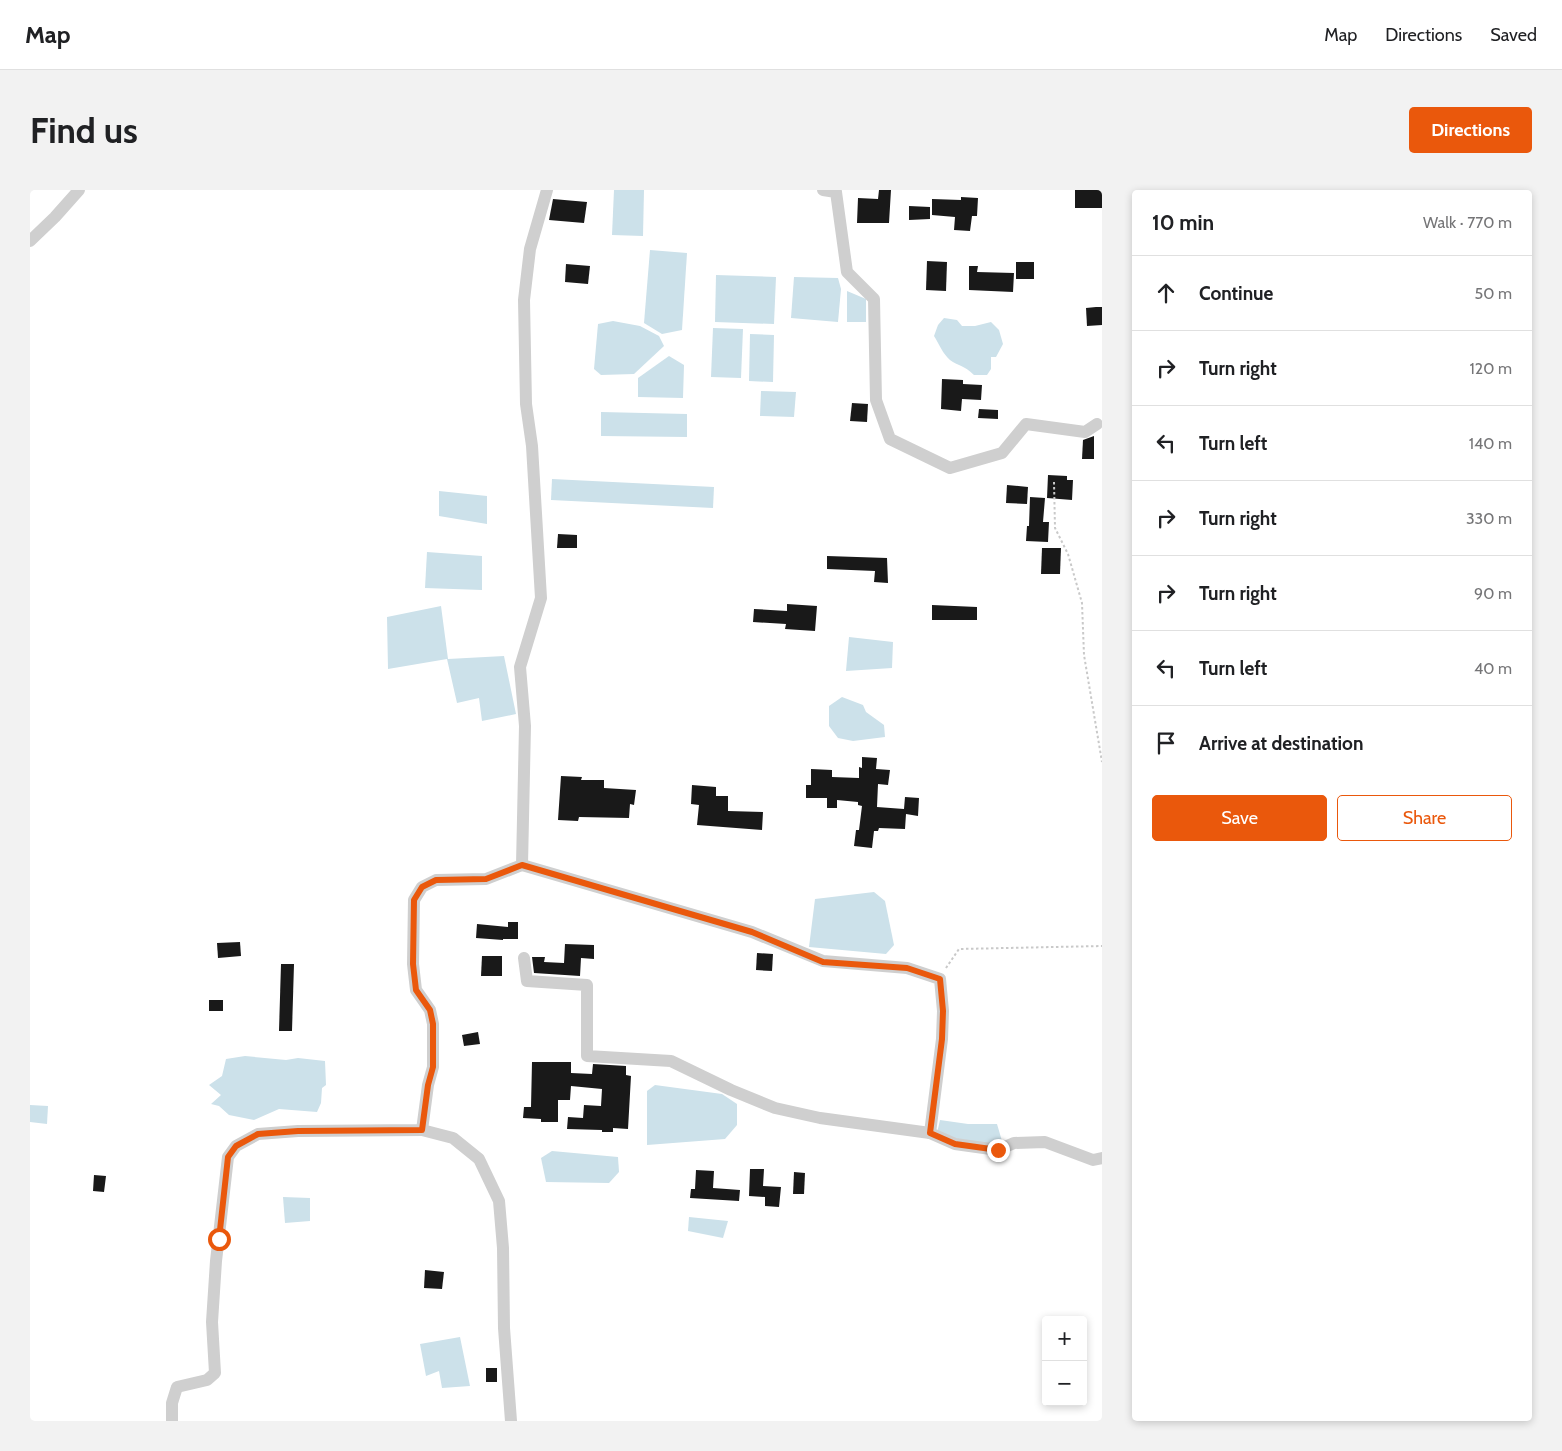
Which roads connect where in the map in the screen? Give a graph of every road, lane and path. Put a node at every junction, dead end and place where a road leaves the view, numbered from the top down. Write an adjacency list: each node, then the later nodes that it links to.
1 (79, 190): 4 (street)
2 (547, 190): 8 (street)
3 (823, 190): 5 (street)
4 (30, 241)
5 (1097, 424)
6 (1054, 482): 7 (path)
7 (1102, 762)
8 (522, 865): 11 (street); 12 (street)
9 (1102, 946): 11 (path)
10 (524, 958): 13 (street)
11 (940, 979): 13 (street)
12 (422, 1130): 15 (street); 16 (street)
13 (930, 1133): 14 (street)
14 (1102, 1158)
15 (172, 1421)
16 (511, 1421)

